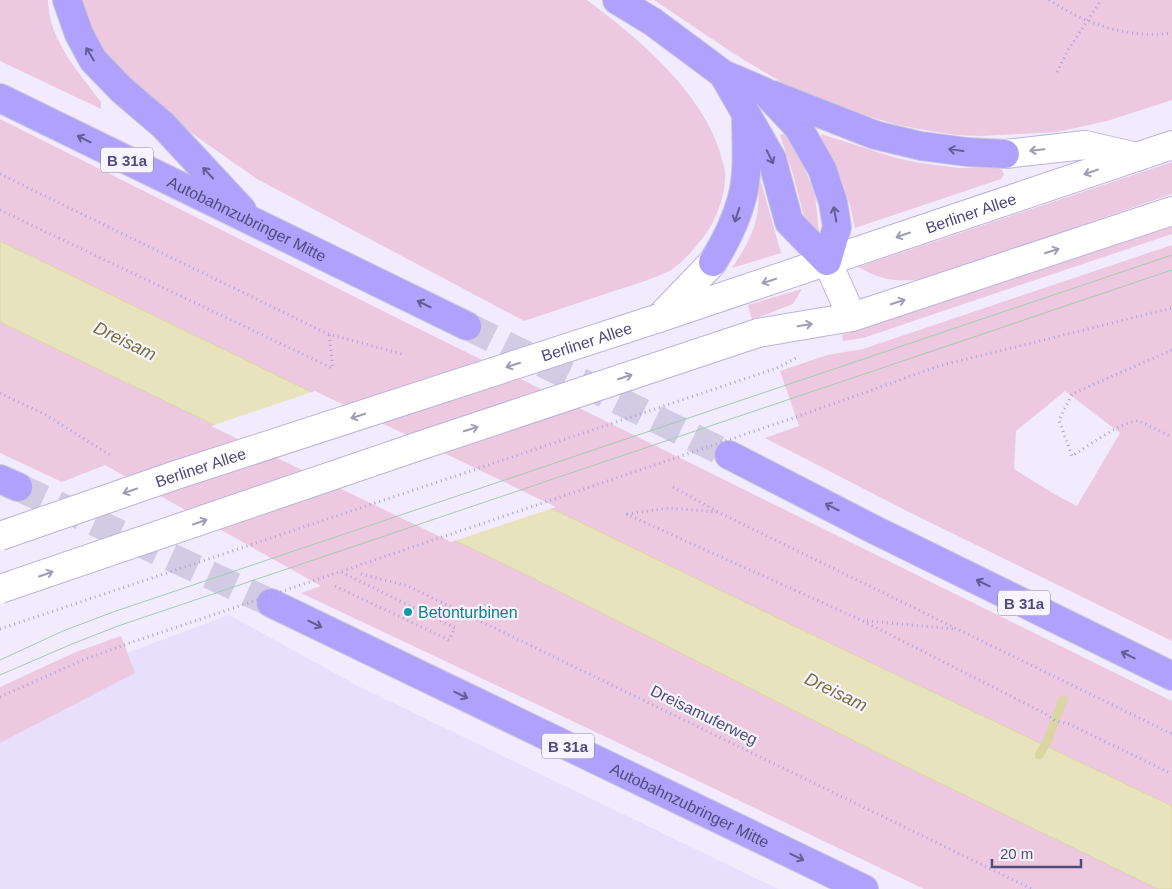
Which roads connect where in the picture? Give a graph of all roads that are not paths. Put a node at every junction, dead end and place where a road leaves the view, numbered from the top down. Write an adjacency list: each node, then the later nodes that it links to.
1 (67, 0): 11 (highway, one-way to 1)
2 (616, 0): 3 (highway)
3 (723, 74): 4 (highway); 6 (highway)
4 (765, 92): 8 (highway, one-way to 4); 12 (highway, one-way to 4)
5 (0, 98): 11 (highway, Autobahnzubringer Mitte / B 31a, one-way to 5)
6 (746, 114): 12 (highway, one-way to 12); 13 (highway, one-way to 13)
7 (1172, 145): 9 (main road, Berliner Allee)
8 (1005, 154): 9 (main road, one-way to 8)
9 (1137, 157): 12 (main road, Berliner Allee, one-way to 12)
10 (1172, 211): 14 (main road, one-way to 10)
11 (253, 222): 16 (highway, Autobahnzubringer Mitte / B 31a, one-way to 11)
12 (827, 261): 14 (main road); 15 (main road, Berliner Allee, one-way to 15)
13 (713, 262): 15 (main road)
14 (852, 317): 19 (main road, one-way to 14, bridge)
15 (659, 318): 18 (main road, Berliner Allee, one-way to 18, bridge)
16 (467, 326)
17 (729, 455): 21 (highway, B 31a, one-way to 17)
18 (0, 536)
19 (0, 589)
20 (271, 603): 22 (highway, Autobahnzubringer Mitte / B 31a, one-way to 22)
21 (1172, 676)
22 (864, 889)

